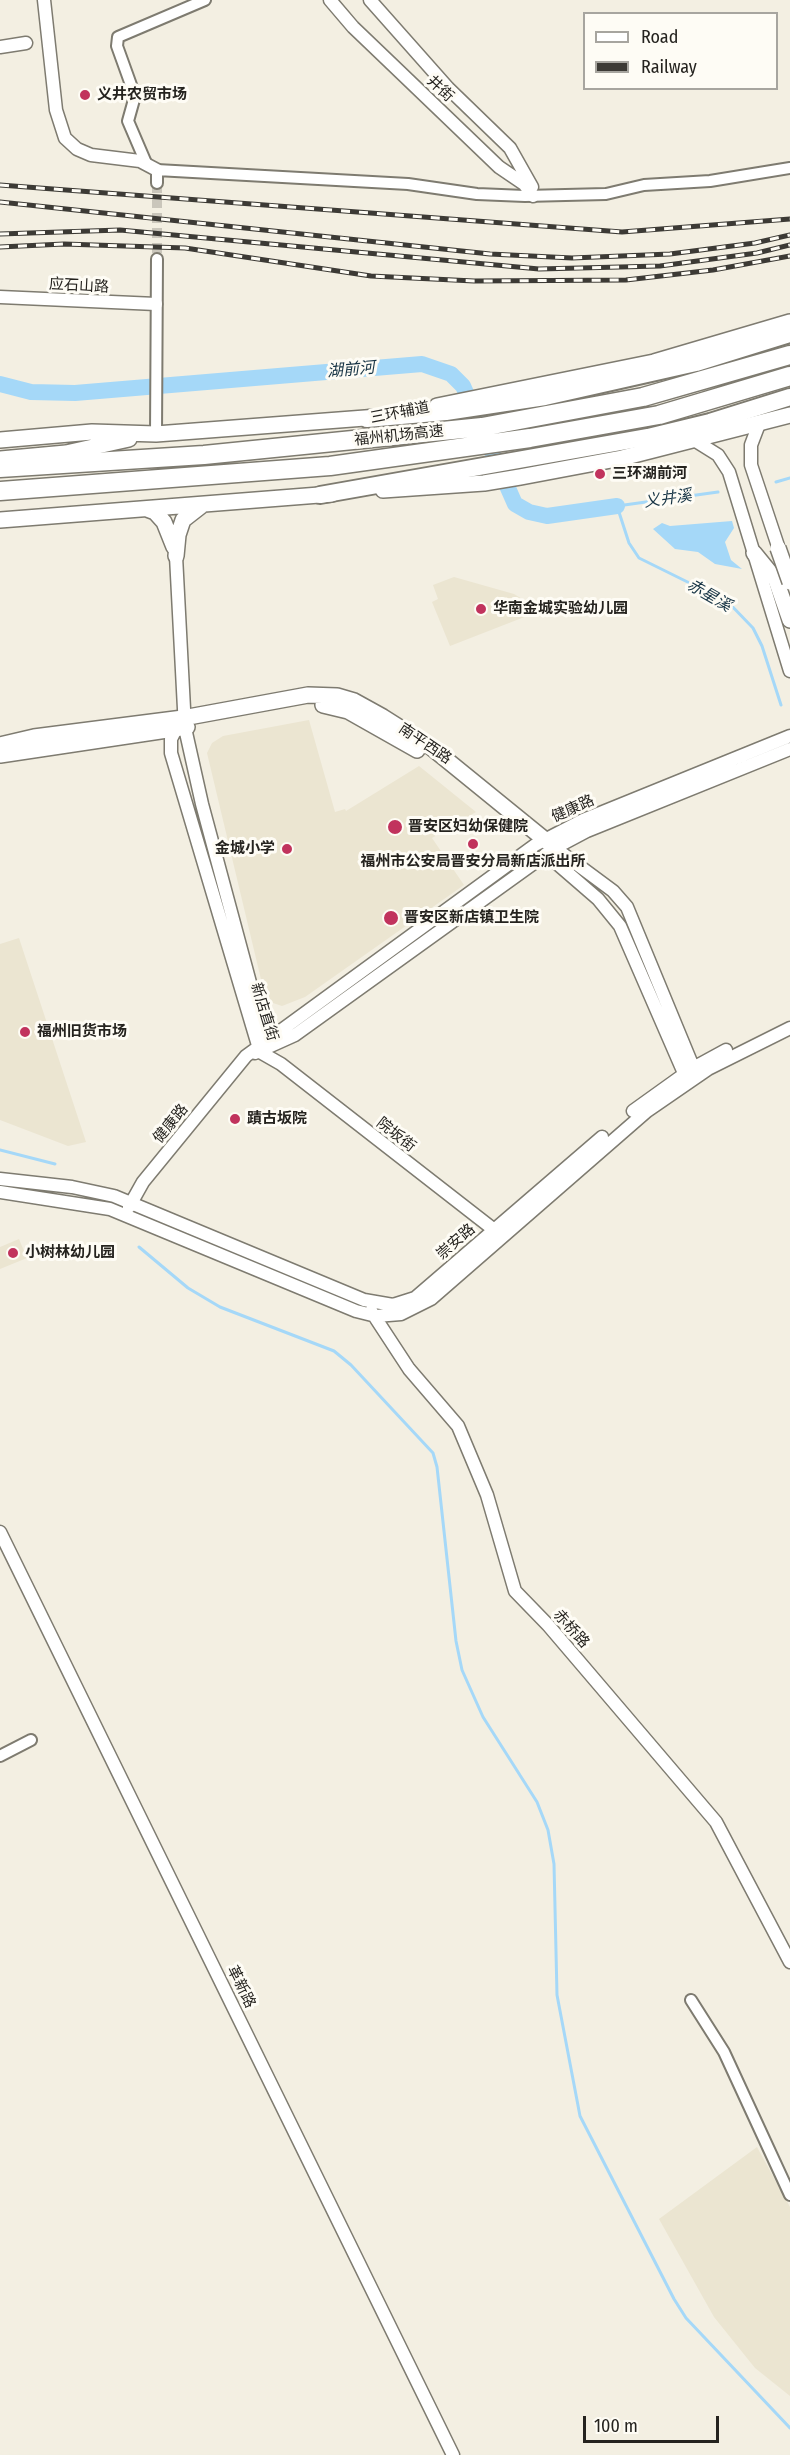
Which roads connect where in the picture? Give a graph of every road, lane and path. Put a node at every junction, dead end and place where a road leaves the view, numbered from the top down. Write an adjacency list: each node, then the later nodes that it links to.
1 (44, 0): 7 (street)
2 (205, 0): 7 (street)
3 (330, 0): 10 (street, 井街)
4 (370, 0): 10 (street, 井街)
5 (26, 43): 6 (street)
6 (0, 47)
7 (146, 163): 9 (street)
8 (790, 168): 10 (street)
9 (157, 176): 10 (street)
10 (535, 195)
11 (157, 259): 13 (street)
12 (0, 297): 13 (street, 应石山路)
13 (156, 304): 23 (street)
14 (790, 322): 19 (main road)
15 (790, 334): 19 (highway)
16 (790, 355): 27 (highway, 福州机场高速)
17 (790, 376): 28 (highway, 福州机场高速)
18 (790, 397): 29 (highway)
19 (484, 402): 21 (highway)
20 (790, 415): 22 (main road)
21 (366, 419): 23 (main road, 三环辅道)
22 (759, 424): 25 (main road); 33 (street)
23 (156, 434): 24 (main road, 三环辅道); 26 (main road)
24 (0, 440)
25 (694, 440): 29 (main road); 34 (street)
26 (0, 459)
27 (0, 468)
28 (0, 491)
29 (320, 495): 30 (main road)
30 (204, 505): 31 (main road); 35 (main road)
31 (147, 509): 32 (main road); 35 (main road)
32 (0, 520)
33 (778, 548): 36 (main road, bridge)
34 (754, 553): 37 (main road); 38 (street)
35 (176, 556): 39 (street, 新店直街)
36 (790, 584)
37 (790, 620)
38 (790, 671)
39 (181, 725): 41 (main road, 南平西路); 43 (main road, 南平西路); 44 (main road, 南平西路); 47 (street, 新店直街); 47 (street, 新店直街)
40 (790, 736): 44 (street, 健康路)
41 (0, 745)
42 (790, 749): 44 (street, 健康路)
43 (0, 755)
44 (545, 846): 47 (street, 健康路); 49 (street, 南平西路); 49 (street, 南平西路)
45 (790, 1020): 49 (street, 崇安路)
46 (790, 1028): 49 (street, 崇安路)
47 (264, 1047): 48 (street, 新店直街); 52 (street, 健康路)
48 (280, 1064): 54 (street, 院坂街)
49 (690, 1074): 54 (street, 崇安路); 56 (street, 崇安路)
50 (0, 1179): 52 (street, 崇安路)
51 (0, 1192): 53 (street, 崇安路)
52 (132, 1202): 53 (street, 健康路); 55 (street, 崇安路)
53 (127, 1215): 56 (street, 崇安路)
54 (493, 1229): 55 (street, 崇安路)
55 (364, 1300): 56 (street, 赤桥路)
56 (373, 1315): 60 (street, 赤桥路)
57 (0, 1532): 63 (street, 革新路)
58 (31, 1740): 59 (street)
59 (0, 1756)
60 (790, 1962)
61 (691, 2000): 62 (street)
62 (790, 2195)
63 (453, 2455)

